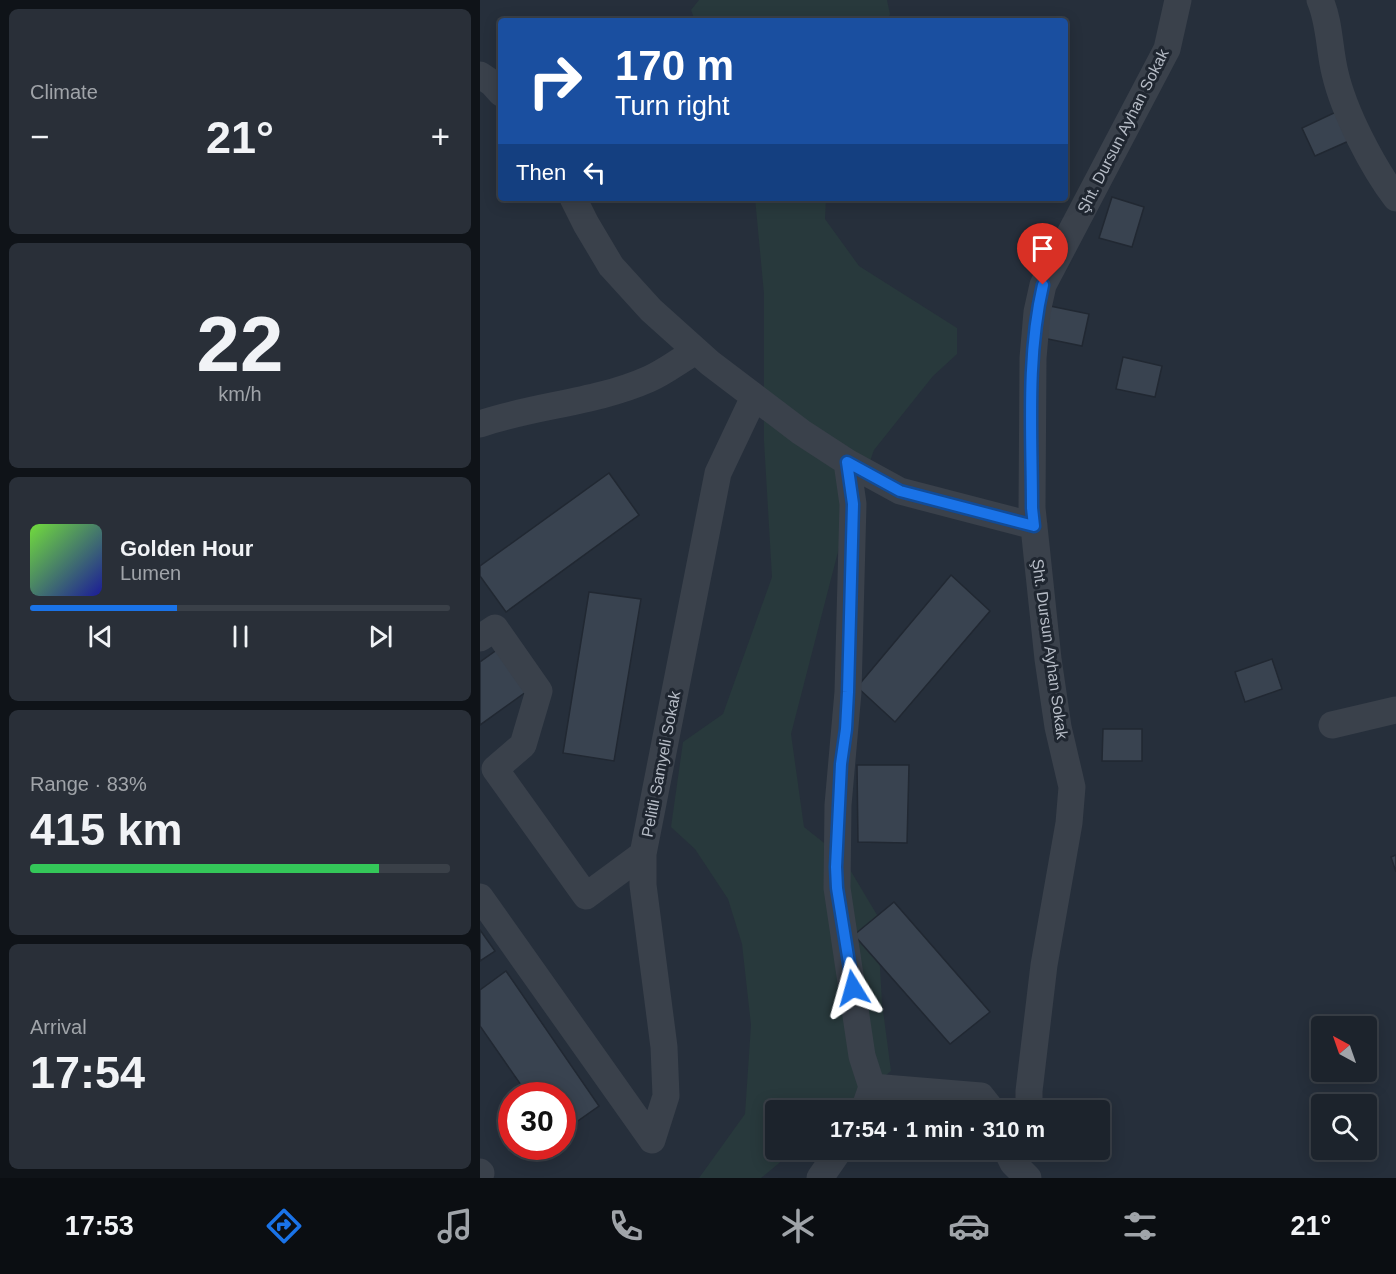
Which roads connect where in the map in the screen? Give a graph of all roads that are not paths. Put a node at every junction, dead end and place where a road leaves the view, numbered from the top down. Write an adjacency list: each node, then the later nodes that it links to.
1 (1178, 0): 11 (street, Şht. Dursun Ayhan Sokak)
2 (1320, 0): 5 (street)
3 (480, 75): 4 (street)
4 (498, 90)
5 (1396, 198)
6 (574, 201): 7 (street)
7 (696, 351): 8 (street); 9 (street)
8 (754, 397): 10 (street); 15 (street, Pelitli Samyeli Sokak)
9 (480, 424)
10 (847, 462): 11 (street); 17 (street)
11 (1034, 526): 19 (street, Şht. Dursun Ayhan Sokak)
12 (480, 638): 15 (street)
13 (1396, 710): 14 (street)
14 (1332, 724)
15 (643, 854): 16 (street, Pelitli Samyeli Sokak)
16 (480, 897)
17 (868, 1098): 18 (street)
18 (984, 1100)
19 (1029, 1100)
20 (832, 1160): 23 (street)
21 (1012, 1160): 24 (street)
22 (1029, 1160): 24 (street)
23 (820, 1178)
24 (1029, 1178)

